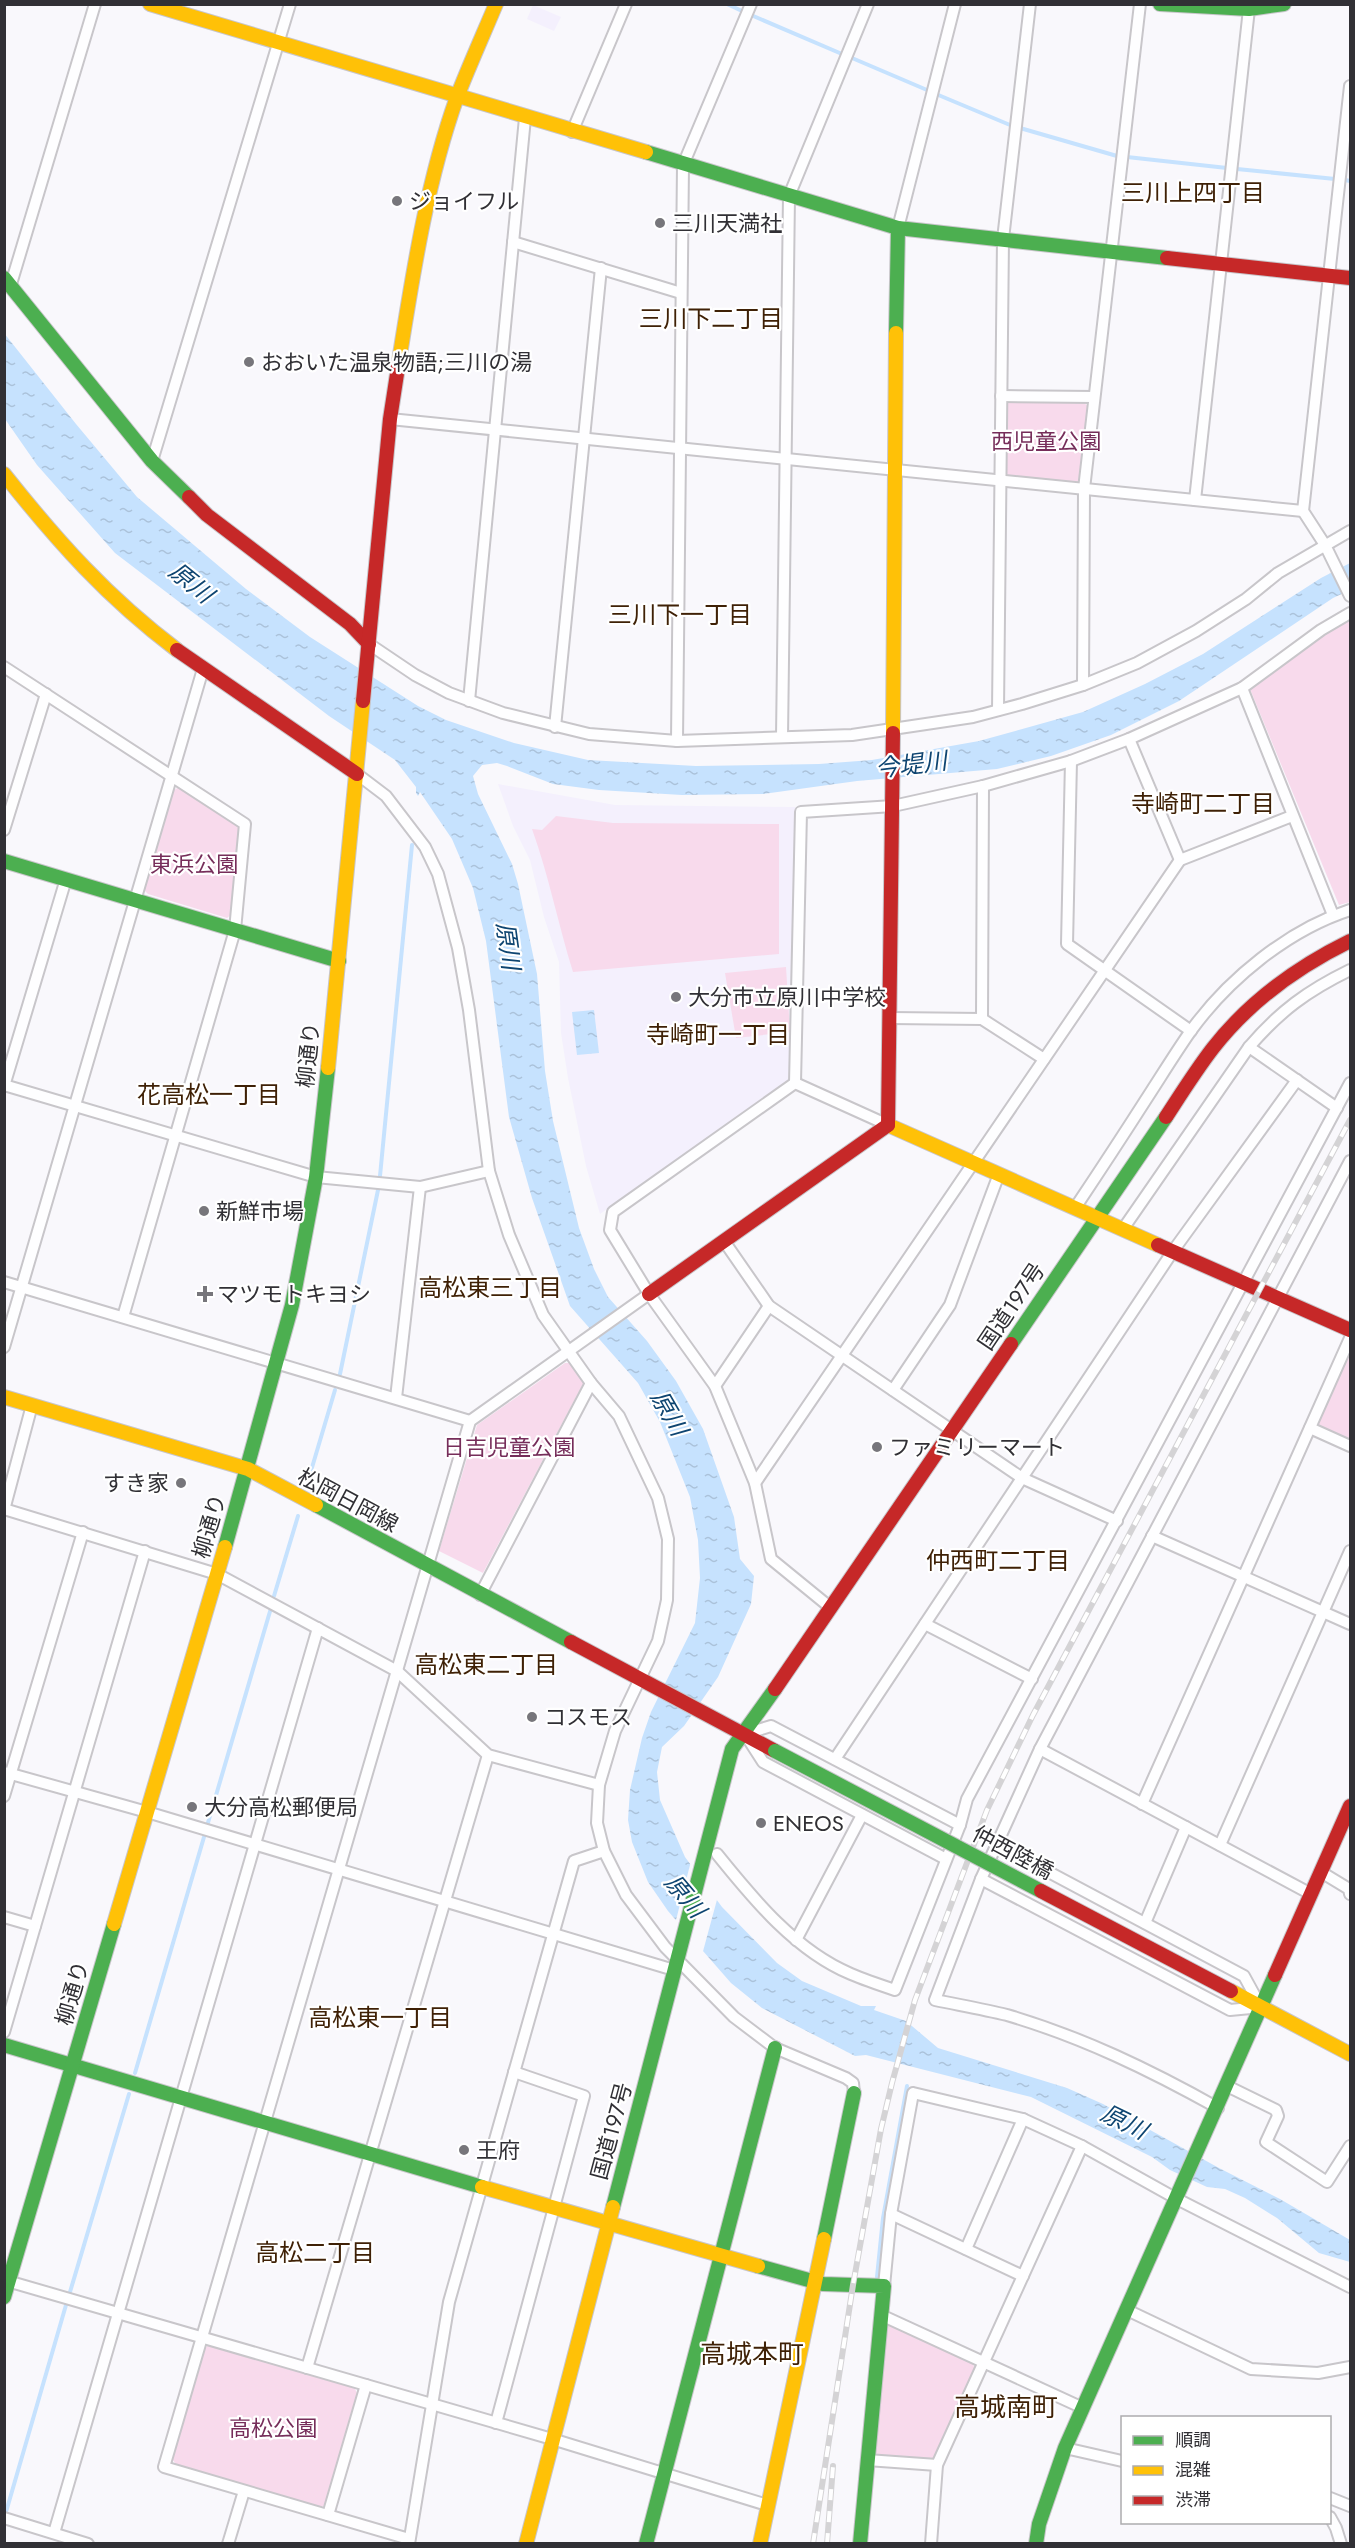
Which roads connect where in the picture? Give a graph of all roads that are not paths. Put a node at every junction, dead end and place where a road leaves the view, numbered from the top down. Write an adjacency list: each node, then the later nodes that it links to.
1 (95, 4): 29 (street)
2 (150, 4): 14 (main road)
3 (290, 4): 14 (street)
4 (496, 4): 16 (main road, 柳通り)
5 (626, 4): 18 (street)
6 (751, 4): 19 (street)
7 (868, 4): 20 (street)
8 (955, 4): 21 (street)
9 (1030, 4): 22 (street)
10 (1140, 4): 24 (street)
11 (1160, 4): 13 (main road)
12 (1284, 4): 13 (main road)
13 (1249, 9): 25 (street)
14 (278, 43): 16 (main road); 38 (street)
15 (1350, 86): 27 (street)
16 (457, 98): 17 (main road); 33 (main road, 柳通り)
17 (525, 118): 18 (main road); 23 (street)
18 (572, 132): 19 (main road)
19 (683, 165): 20 (main road); 30 (street)
20 (789, 196): 21 (main road); 37 (street)
21 (898, 228): 22 (main road); 39 (main road)
22 (1003, 239): 24 (main road); 31 (street)
23 (513, 242): 26 (street); 34 (street)
24 (1111, 251): 25 (main road); 32 (street)
25 (1221, 263): 27 (main road); 43 (street)
26 (601, 268): 30 (street); 35 (street)
27 (1329, 275): 28 (main road); 44 (street)
28 (1350, 278)
29 (8, 281): 38 (main road)
30 (681, 293): 36 (street)
31 (1001, 396): 32 (street); 41 (street)
32 (1094, 397): 42 (street)
33 (390, 419): 34 (street); 49 (main road, 柳通り)
34 (495, 430): 35 (street); 55 (street)
35 (584, 439): 36 (street); 57 (street)
36 (679, 448): 37 (street); 61 (street)
37 (786, 459): 39 (street); 59 (street)
38 (152, 461): 49 (main road)
39 (894, 470): 41 (street); 58 (main road)
40 (4, 474): 51 (main road)
41 (1000, 481): 42 (street); 56 (street)
42 (1084, 489): 43 (street); 52 (street)
43 (1195, 500): 44 (street)
44 (1303, 511): 46 (street)
45 (1350, 531): 46 (street)
46 (1325, 545): 47 (street); 52 (street)
47 (1350, 596)
48 (1350, 613): 53 (street)
49 (369, 644): 55 (street); 63 (main road, 柳通り)
50 (4, 667): 54 (street)
51 (204, 669): 63 (main road); 64 (street)
52 (1083, 685): 56 (street)
53 (1242, 688): 60 (street); 67 (street)
54 (46, 694): 64 (street); 68 (street)
55 (469, 701): 57 (street)
56 (998, 710): 58 (street)
57 (555, 727): 61 (street)
58 (894, 730): 59 (street); 66 (main road)
59 (782, 737): 61 (street)
60 (1129, 740): 62 (street); 69 (street)
61 (677, 741)
62 (1071, 761): 65 (street); 78 (street)
63 (357, 774): 77 (main road, 柳通り); 95 (street)
64 (172, 776): 72 (street); 75 (street)
65 (982, 786): 66 (street); 81 (street)
66 (893, 806): 80 (main road); 86 (street)
67 (1292, 816): 69 (street); 74 (street)
68 (4, 830)
69 (1180, 860): 78 (street)
70 (4, 861): 71 (main road)
71 (66, 879): 72 (main road); 88 (street)
72 (136, 900): 75 (main road); 89 (street)
73 (1350, 910): 74 (street)
74 (1333, 915): 82 (street)
75 (235, 930): 77 (main road); 92 (street)
76 (1350, 941): 100 (main road, 国道197号)
77 (339, 960): 97 (main road, 柳通り)
78 (1105, 970): 82 (street); 84 (street)
79 (1350, 970): 83 (street)
80 (890, 1018): 81 (street); 91 (main road)
81 (982, 1019): 84 (street)
82 (1191, 1030): 99 (street)
83 (1249, 1047): 85 (street); 101 (street)
84 (1044, 1059): 94 (street)
85 (1297, 1080): 90 (street); 103 (street)
86 (795, 1083): 91 (street); 107 (street)
87 (1350, 1083): 90 (street)
88 (5, 1085): 89 (street)
89 (75, 1106): 92 (street); 106 (street)
90 (1336, 1108): 105 (street)
91 (888, 1125): 94 (main road); 102 (main road)
92 (175, 1135): 97 (street); 110 (street)
93 (1350, 1161): 108 (street)
94 (973, 1163): 96 (main road); 115 (street)
95 (489, 1171): 98 (street); 114 (street)
96 (999, 1174): 99 (main road); 119 (street)
97 (316, 1177): 98 (street); 116 (main road, 柳通り)
98 (420, 1187): 121 (street)
99 (1075, 1208): 100 (main road)
100 (1097, 1217): 101 (main road); 125 (main road, 国道197号)
101 (1123, 1229): 103 (main road)
102 (724, 1241): 107 (main road); 109 (street)
103 (1173, 1251): 105 (main road); 128 (street)
104 (4, 1282): 106 (street)
105 (1243, 1282): 108 (main road); 131 (street)
106 (22, 1287): 110 (street); 113 (street)
107 (649, 1294): 114 (street); 118 (street)
108 (1278, 1298): 111 (main road); 133 (street)
109 (770, 1306): 115 (street); 118 (street)
110 (123, 1317): 116 (street)
111 (1350, 1330)
112 (1350, 1338): 124 (street)
113 (4, 1347)
114 (569, 1351): 117 (street); 123 (street)
115 (842, 1355): 119 (street); 129 (street)
116 (278, 1363): 121 (street); 127 (main road, 柳通り)
117 (591, 1383): 139 (street); 146 (street)
118 (715, 1386): 129 (street)
119 (893, 1390): 125 (street)
120 (4, 1397): 122 (main road, 松岡日岡線)
121 (396, 1398): 123 (street)
122 (32, 1405): 127 (main road, 松岡日岡線); 130 (street)
123 (470, 1420): 136 (street)
124 (1310, 1428): 126 (street); 138 (street)
125 (952, 1430): 128 (street); 140 (main road, 国道197号)
126 (1350, 1446)
127 (248, 1469): 136 (main road, 松岡日岡線); 137 (main road, 柳通り)
128 (1022, 1478): 131 (street); 142 (street)
129 (754, 1483): 140 (street)
130 (5, 1509): 132 (street)
131 (1117, 1521): 147 (street)
132 (83, 1533): 134 (street); 152 (street)
133 (1152, 1536): 138 (street); 149 (street)
134 (145, 1551): 137 (street); 154 (street)
135 (1350, 1551): 141 (street)
136 (427, 1566): 139 (main road, 松岡日岡線); 145 (street)
137 (217, 1574): 144 (street); 158 (main road, 柳通り)
138 (1244, 1576): 141 (street); 156 (street)
139 (480, 1594): 146 (main road, 松岡日岡線)
140 (831, 1608): 148 (main road, 国道197号)
141 (1324, 1612): 143 (street); 164 (street)
142 (925, 1624): 147 (street); 151 (street)
143 (1350, 1624)
144 (318, 1628): 145 (street); 163 (street)
145 (397, 1671): 150 (street); 169 (street)
146 (639, 1679): 148 (main road, 松岡日岡線); 153 (street)
147 (1032, 1679): 160 (street)
148 (745, 1734): 151 (street); 159 (street); 166 (main road, 国道197号); 168 (main road, 国道197号); 181 (main road, 仲西陸橋, bridge)
149 (1040, 1749): 156 (street); 162 (street)
150 (488, 1755): 153 (street); 174 (street)
151 (835, 1759): 160 (street)
152 (8, 1773): 154 (street); 155 (street)
153 (599, 1785): 165 (street)
154 (75, 1791): 158 (street); 177 (street)
155 (4, 1796)
156 (1142, 1804): 161 (street)
157 (1350, 1806): 170 (main road)
158 (147, 1812): 163 (street); 186 (main road, 柳通り)
159 (862, 1815): 167 (street); 179 (street)
160 (960, 1825): 167 (street)
161 (1186, 1827): 164 (street); 176 (street)
162 (996, 1844): 171 (street); 176 (street)
163 (254, 1845): 169 (street); 190 (street)
164 (1220, 1845): 172 (street)
165 (604, 1851): 178 (street); 180 (street)
166 (717, 1854): 168 (main road, 国道197号); 179 (street)
167 (946, 1859): 179 (street)
168 (707, 1870): 180 (main road, 国道197号)
169 (338, 1871): 174 (street); 193 (street)
170 (1321, 1872): 172 (main road); 173 (street)
171 (981, 1879): 181 (street); 191 (street)
172 (1311, 1894): 181 (main road)
173 (1350, 1894)
174 (444, 1902): 178 (street); 196 (street)
175 (4, 1917): 177 (street)
176 (1145, 1923): 181 (street)
177 (35, 1926): 182 (street)
178 (553, 1934): 180 (street); 187 (street)
179 (796, 1940)
180 (681, 1960): 184 (street); 201 (main road, 国道197号)
181 (1261, 2007): 185 (main road); 188 (main road)
182 (4, 2032)
183 (4, 2045): 186 (main road)
184 (775, 2048): 189 (street); 203 (main road)
185 (1350, 2054)
186 (73, 2066): 190 (main road); 205 (main road, 柳通り)
187 (514, 2072): 197 (street); 199 (street)
188 (1227, 2086): 191 (main road); 195 (street)
189 (854, 2093): 206 (main road)
190 (181, 2098): 193 (main road); 211 (street)
191 (1218, 2108): 198 (main road)
192 (1023, 2119): 194 (street); 200 (street); 202 (street)
193 (265, 2122): 196 (main road); 213 (street)
194 (1082, 2146): 198 (street); 204 (street)
195 (1350, 2146)
196 (370, 2154): 197 (main road); 216 (street)
197 (481, 2187): 199 (main road); 218 (street)
198 (1179, 2195): 208 (street); 210 (main road)
199 (555, 2208): 201 (main road); 220 (street)
200 (891, 2214): 202 (street); 207 (street)
201 (613, 2225): 203 (main road); 221 (main road, 国道197号)
202 (966, 2249): 204 (street)
203 (721, 2256): 206 (main road); 226 (main road)
204 (1023, 2276): 214 (street)
205 (7, 2281): 209 (main road, 柳通り); 211 (street)
206 (814, 2282): 207 (main road); 229 (main road)
207 (884, 2286): 212 (main road)
208 (1350, 2286)
209 (4, 2297)
210 (1127, 2310): 215 (street); 219 (main road)
211 (118, 2313): 213 (street); 234 (street)
212 (881, 2315): 214 (street); 223 (main road)
213 (202, 2337): 216 (street); 227 (street)
214 (984, 2363): 219 (street); 225 (street)
215 (1350, 2367)
216 (308, 2368): 217 (street)
217 (366, 2385): 218 (street); 231 (street)
218 (431, 2404): 220 (street); 235 (street)
219 (1083, 2408): 222 (main road)
220 (496, 2423): 221 (street)
221 (557, 2441): 226 (street); 238 (main road, 国道197号); 239 (main road, 国道197号)
222 (1065, 2448): 224 (street); 244 (main road)
223 (867, 2460): 225 (street); 242 (main road)
224 (1121, 2462)
225 (937, 2465): 243 (street)
226 (664, 2473): 229 (street); 240 (main road)
227 (244, 2491): 231 (street); 237 (street)
228 (1331, 2499): 230 (street)
229 (767, 2505): 241 (main road)
230 (1350, 2506)
231 (328, 2516): 235 (street)
232 (4, 2518): 234 (street)
233 (1331, 2520): 245 (street)
234 (54, 2533): 236 (street)
235 (409, 2542)
236 (88, 2544)
237 (228, 2544)
238 (526, 2544)
239 (537, 2544)
240 (646, 2544)
241 (760, 2544)
242 (860, 2544)
243 (931, 2544)
244 (1036, 2544)
245 (1341, 2544)

